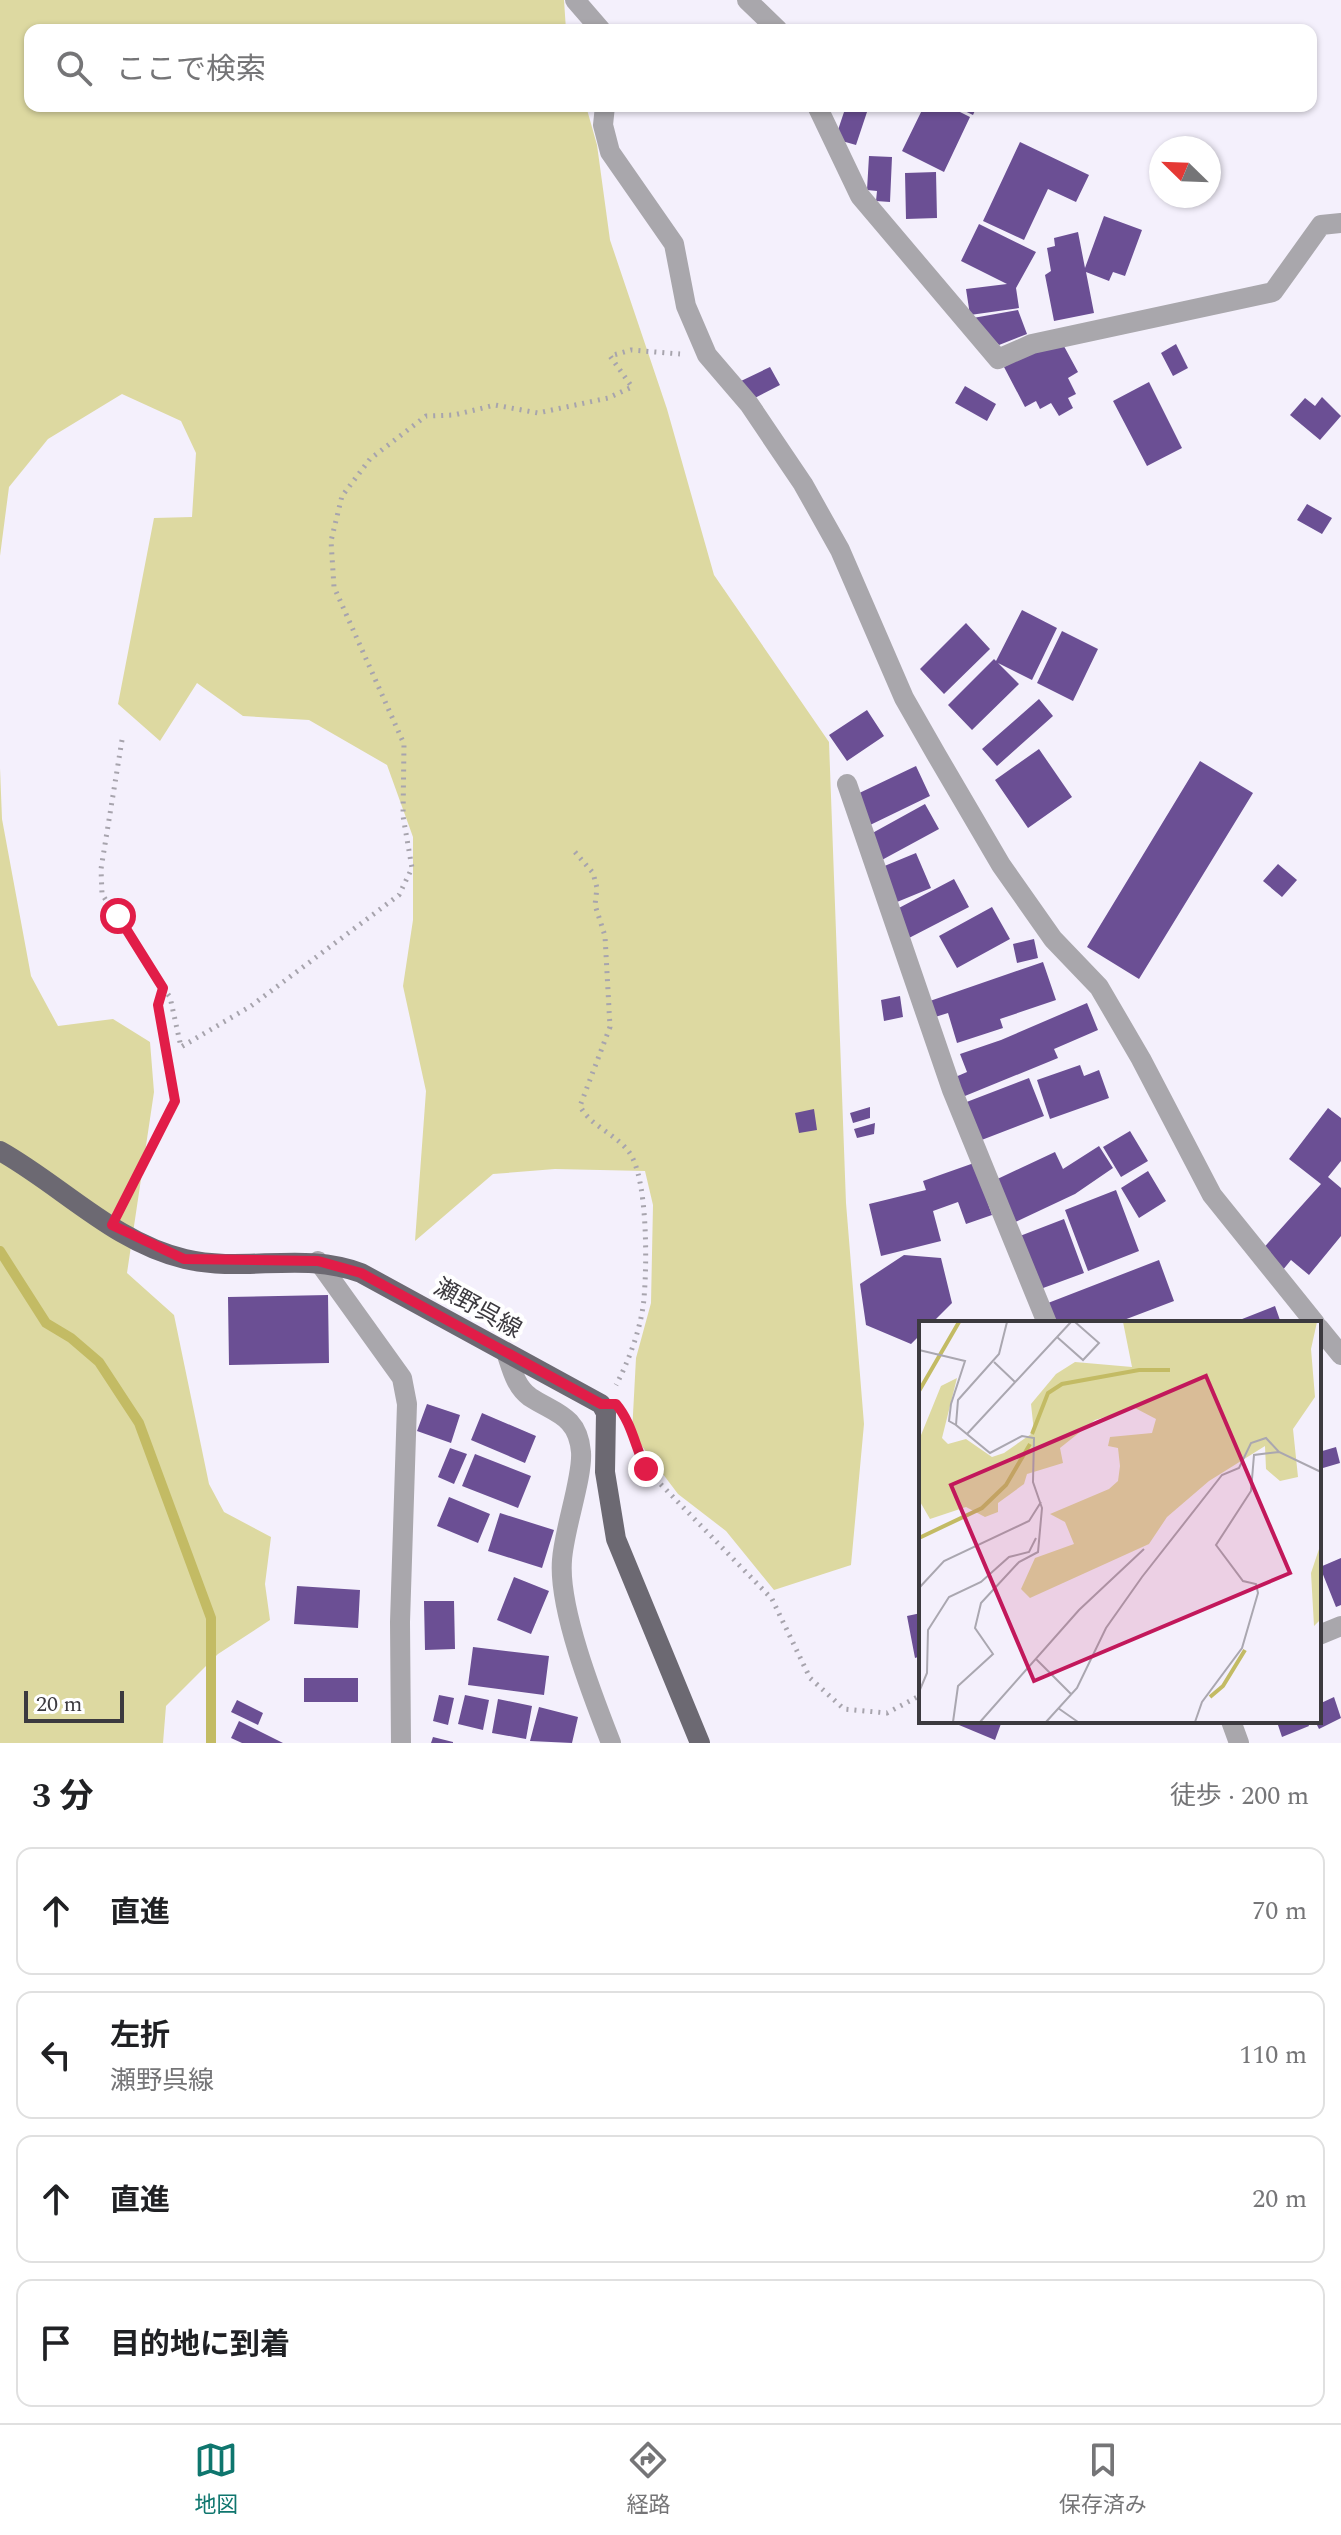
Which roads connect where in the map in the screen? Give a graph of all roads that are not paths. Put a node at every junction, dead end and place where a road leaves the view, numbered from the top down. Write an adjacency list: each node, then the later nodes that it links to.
1 (575, 0): 3 (street)
2 (747, 0): 4 (street)
3 (596, 24)
4 (772, 24)
5 (604, 112): 12 (street)
6 (820, 112): 7 (street)
7 (1341, 223)
8 (847, 784): 11 (street)
9 (0, 1151): 10 (main road, 瀬野呉線)
10 (318, 1261): 14 (main road, 瀬野呉線); 19 (street)
11 (1046, 1321)
12 (1313, 1321)
13 (1321, 1330): 15 (street)
14 (507, 1355): 20 (street); 21 (main road, 瀬野呉線)
15 (1341, 1355)
16 (1341, 1626): 17 (street)
17 (1321, 1634)
18 (1232, 1723): 22 (street)
19 (401, 1743)
20 (611, 1743)
21 (700, 1743)
22 (1239, 1743)

